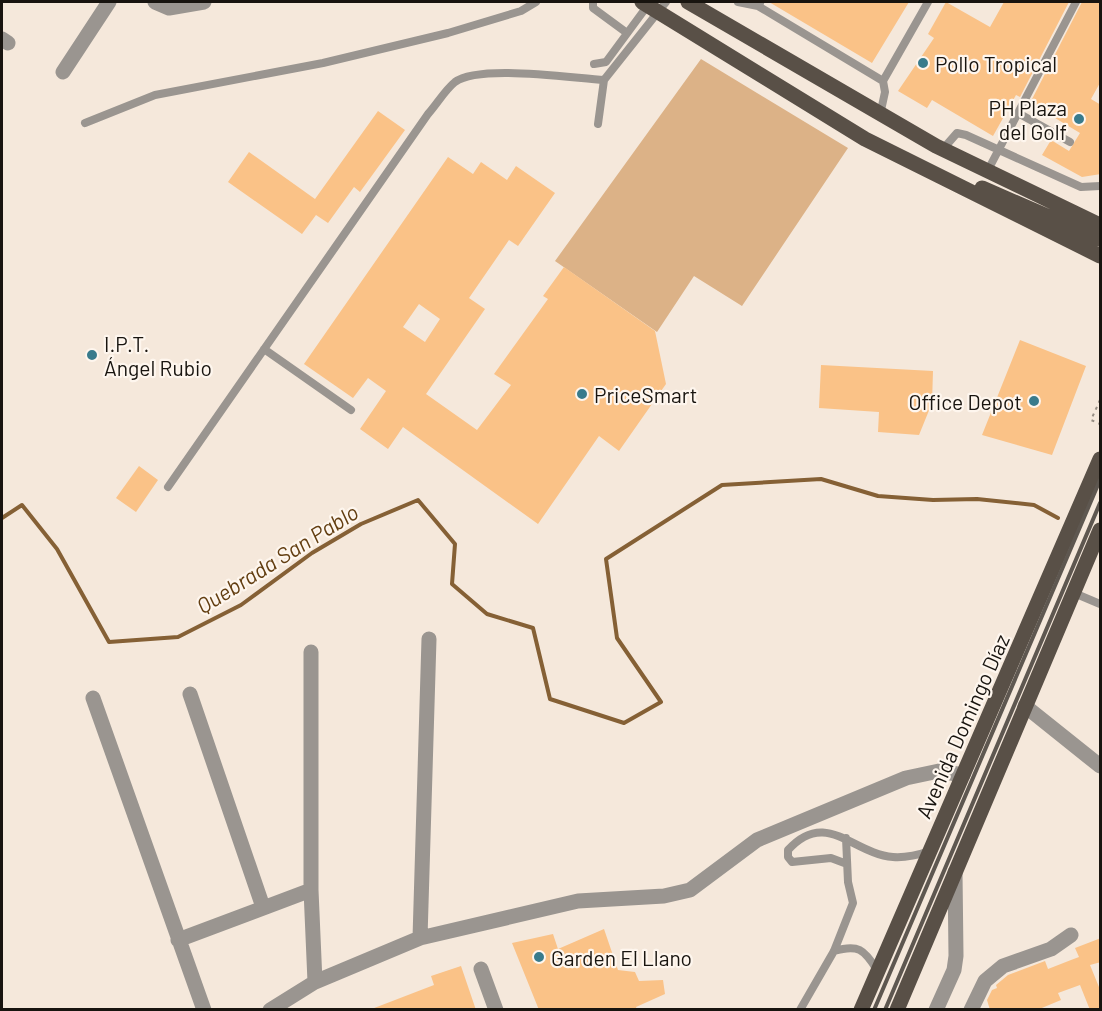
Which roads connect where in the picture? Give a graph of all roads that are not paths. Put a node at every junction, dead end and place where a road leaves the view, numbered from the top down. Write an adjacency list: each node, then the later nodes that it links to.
1 (110, 2): 14 (street)
2 (155, 2): 3 (street)
3 (204, 2)
4 (536, 2): 19 (lane)
5 (593, 2): 12 (lane)
6 (694, 2): 18 (main road)
7 (738, 2): 10 (lane)
8 (928, 2): 16 (lane)
9 (1076, 2): 17 (lane)
10 (759, 4): 16 (lane)
11 (654, 5): 12 (lane); 15 (lane); 21 (main road)
12 (627, 33): 13 (lane)
13 (594, 64)
14 (63, 72)
15 (604, 80): 20 (lane); 33 (lane)
16 (883, 81): 18 (lane)
17 (1018, 113): 22 (lane); 24 (lane)
18 (880, 115): 21 (main road); 23 (main road)
19 (85, 123)
20 (598, 124)
21 (865, 139): 26 (main road)
22 (1070, 141)
23 (943, 149): 24 (lane); 25 (main road)
24 (998, 149): 25 (lane); 27 (lane)
25 (987, 172): 29 (main road)
26 (950, 183): 29 (main road); 32 (main road)
27 (1101, 186)
28 (1101, 217): 29 (main road)
29 (1078, 222): 30 (main road); 31 (main road)
30 (1101, 225)
31 (1101, 239)
32 (1101, 256)
33 (264, 349): 34 (lane); 36 (lane)
34 (351, 410)
35 (1101, 459): 46 (main road, Avenida Domingo Díaz)
36 (168, 487)
37 (1101, 530): 38 (main road)
38 (1074, 593): 39 (lane); 44 (main road)
39 (1101, 604)
40 (429, 639): 55 (street)
41 (311, 652): 52 (street)
42 (190, 694): 53 (street)
43 (93, 698): 56 (street)
44 (1025, 706): 45 (street); 51 (main road)
45 (1101, 766)
46 (963, 775): 47 (street); 49 (main road, Avenida Domingo Díaz)
47 (806, 827): 48 (lane); 50 (lane); 55 (street)
48 (846, 838): 49 (lane); 50 (lane)
49 (930, 850): 59 (main road, Avenida Domingo Díaz)
50 (848, 864): 57 (lane)
51 (955, 869): 66 (main road); 67 (street)
52 (311, 890): 53 (street); 60 (street)
53 (263, 907): 56 (street)
54 (1071, 935): 68 (street)
55 (420, 938): 60 (street)
56 (178, 940): 62 (street)
57 (834, 951): 59 (lane); 64 (lane)
58 (481, 969): 63 (street)
59 (877, 970): 65 (main road, Avenida Domingo Díaz)
60 (315, 982): 61 (street)
61 (274, 1008)
62 (204, 1010)
63 (496, 1010)
64 (800, 1010)
65 (861, 1010)
66 (897, 1010)
67 (936, 1010)
68 (970, 1010)

